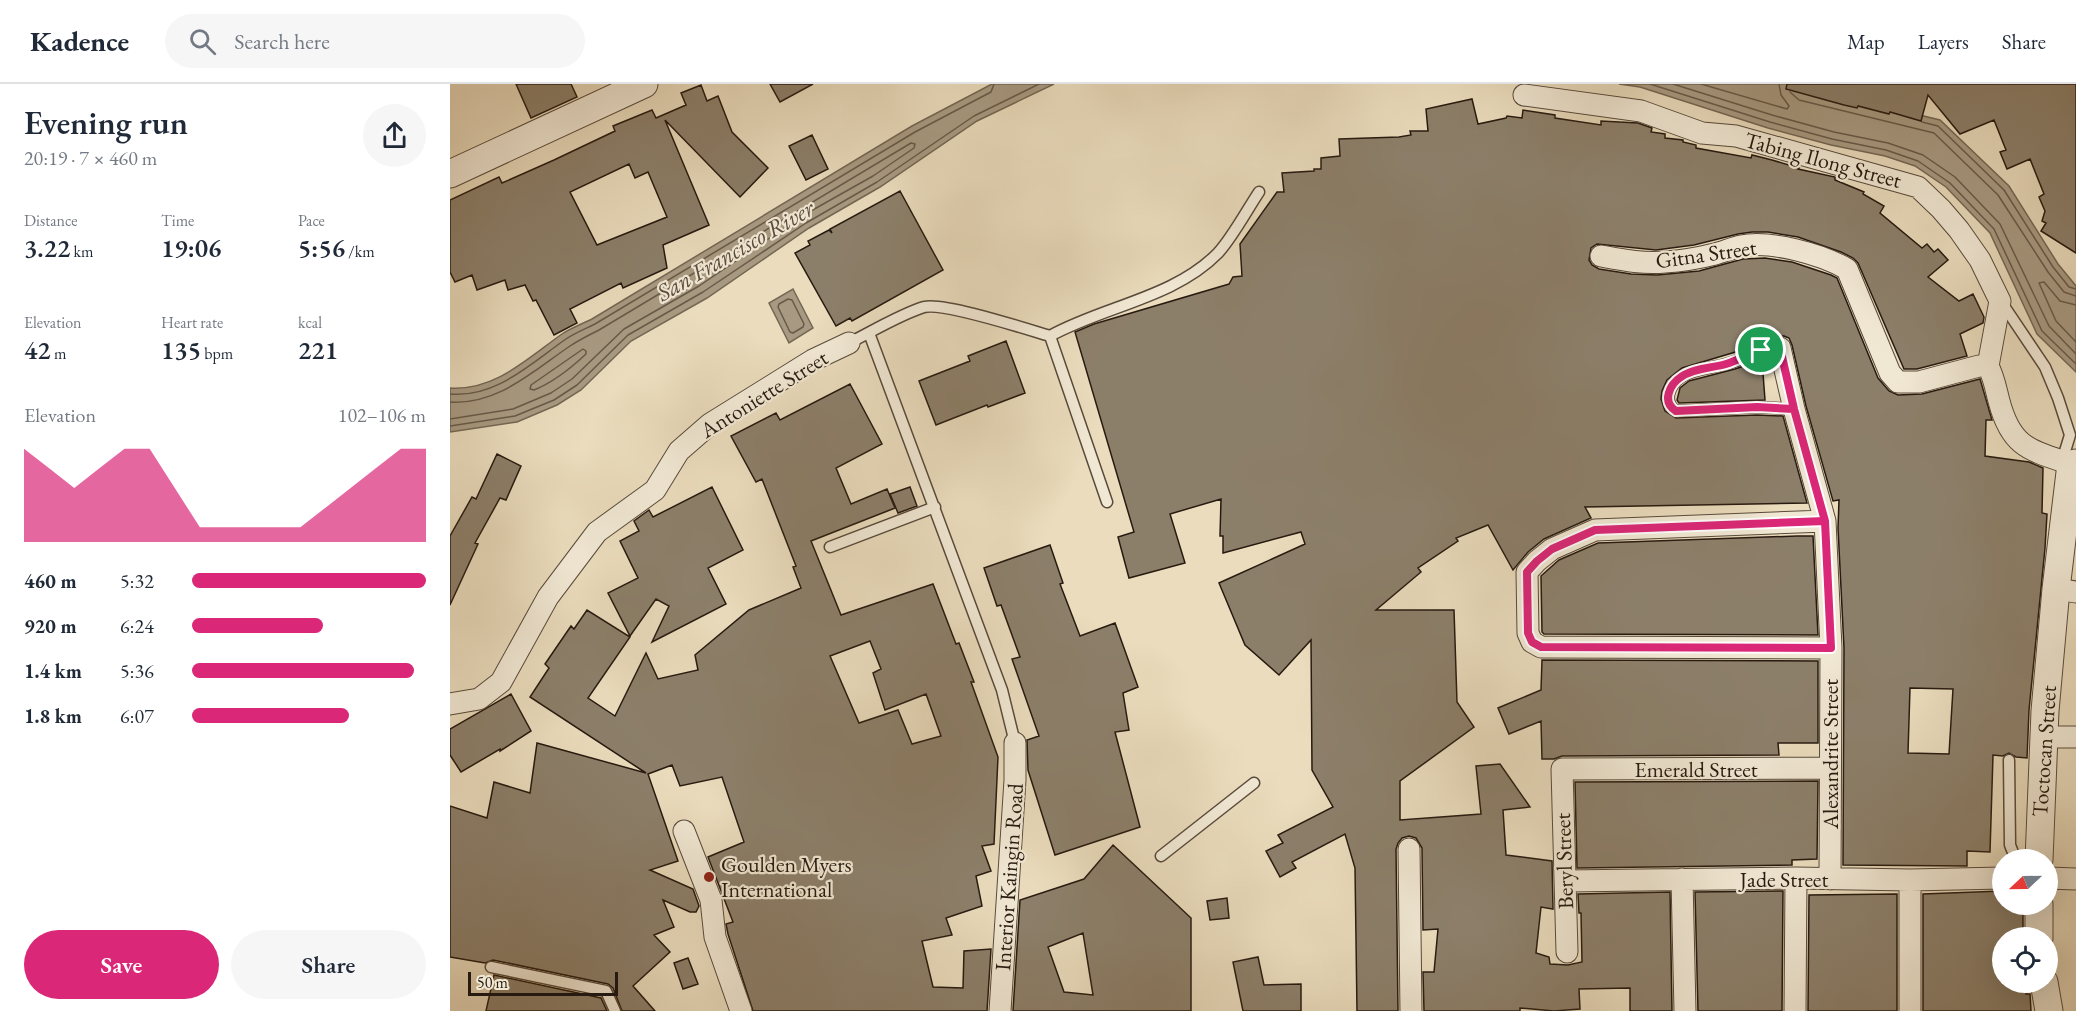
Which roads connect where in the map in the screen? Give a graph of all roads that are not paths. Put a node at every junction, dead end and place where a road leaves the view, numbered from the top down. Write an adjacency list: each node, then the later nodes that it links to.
1 (644, 84): 3 (street)
2 (1524, 95): 6 (street, Tabing Ilong Street)
3 (450, 174)
4 (1259, 192): 8 (lane)
5 (1601, 256): 11 (street, Gitna Street)
6 (2000, 301): 11 (street); 13 (lane)
7 (870, 333): 8 (lane, Antoniette Street); 9 (lane, Antoniette Street); 15 (lane)
8 (1050, 336): 14 (lane)
9 (849, 344): 20 (street, Antoniette Street)
10 (1780, 348): 12 (street, Alexandrite Street); 12 (lane)
11 (1988, 366): 13 (street)
12 (1794, 409): 16 (street, Alexandrite Street)
13 (2070, 463): 18 (street, Toctocan Street)
14 (1107, 502)
15 (935, 507): 17 (lane); 23 (lane)
16 (1825, 521): 19 (street, Alexandrite Street); 19 (street)
17 (830, 547)
18 (2066, 591): 21 (street, Toctocan Street)
19 (1831, 648): 25 (street, Alexandrite Street)
20 (450, 704)
21 (2044, 737): 22 (street); 31 (street, Toctocan Street)
22 (2076, 737)
23 (1015, 743): 46 (street, Interior Kaingin Road)
24 (2009, 760): 30 (lane)
25 (1830, 768): 26 (street, Emerald Street); 37 (street, Alexandrite Street)
26 (1562, 770): 40 (street, Beryl Street)
27 (1254, 783): 32 (lane)
28 (684, 831): 45 (street)
29 (1409, 849): 47 (street)
30 (2012, 849)
31 (2039, 849)
32 (1161, 856)
33 (1796, 878): 36 (street, Jade Street); 37 (street, Jade Street); 49 (street)
34 (1992, 878): 39 (street, Jade Street)
35 (2058, 878): 38 (street)
36 (1682, 879): 40 (street, Jade Street); 48 (street)
37 (1830, 879): 39 (street, Jade Street)
38 (2076, 879)
39 (1910, 880): 50 (street)
40 (1565, 881): 41 (street, Beryl Street)
41 (1567, 952)
42 (491, 967): 44 (lane)
43 (2046, 993): 51 (street)
44 (615, 1011)
45 (741, 1011)
46 (1000, 1011)
47 (1411, 1011)
48 (1685, 1011)
49 (1796, 1011)
50 (1910, 1011)
51 (2049, 1011)

